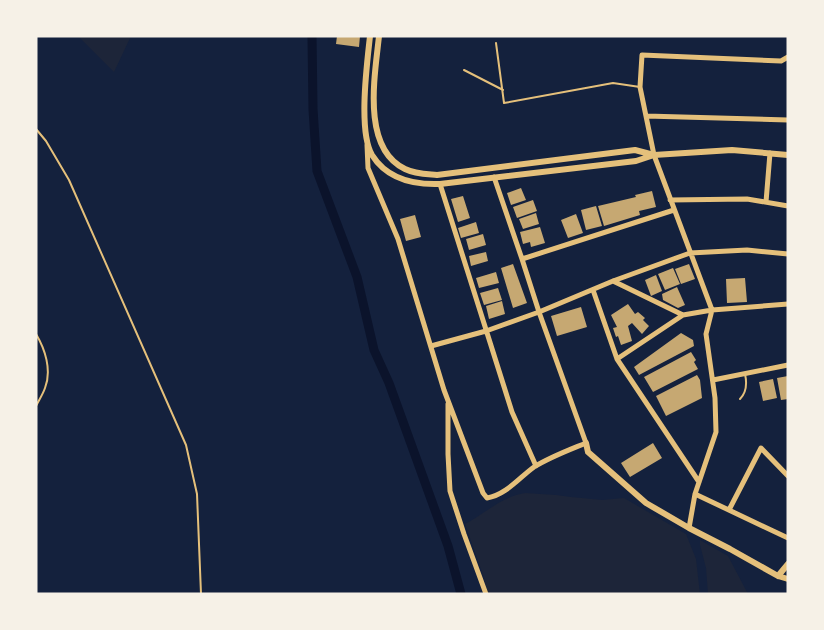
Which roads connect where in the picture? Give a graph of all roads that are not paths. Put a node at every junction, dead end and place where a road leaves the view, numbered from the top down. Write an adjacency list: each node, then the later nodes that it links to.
1 (370, 36): 11 (street)
2 (380, 36): 15 (street)
3 (496, 43): 7 (lane)
4 (788, 57): 6 (street)
5 (464, 70): 7 (lane)
6 (640, 87): 7 (lane); 8 (street)
7 (502, 90)
8 (646, 116): 9 (street); 14 (street)
9 (788, 120)
10 (36, 129): 52 (lane)
11 (367, 142): 17 (street); 33 (street)
12 (770, 153): 13 (street); 14 (street); 19 (street)
13 (788, 154)
14 (654, 155): 15 (street); 16 (street); 18 (street)
15 (493, 167): 16 (street)
16 (494, 177): 17 (street); 24 (street)
17 (440, 184): 31 (street)
18 (670, 200): 19 (street); 21 (street)
19 (766, 202): 20 (street)
20 (788, 206)
21 (674, 210): 22 (street); 24 (street)
22 (690, 253): 23 (street); 25 (street); 28 (street)
23 (788, 254)
24 (522, 259): 29 (street)
25 (613, 281): 26 (street); 30 (street)
26 (593, 290): 29 (street); 34 (street)
27 (788, 304): 28 (street)
28 (712, 310): 30 (street); 37 (street)
29 (539, 312): 31 (street); 41 (street)
30 (683, 315): 34 (street)
31 (486, 331): 33 (street); 42 (street)
32 (36, 334): 40 (lane)
33 (431, 346): 38 (street)
34 (618, 359): 44 (street)
35 (788, 365): 36 (street)
36 (745, 374): 37 (street); 39 (lane)
37 (713, 380): 44 (street)
38 (448, 399): 42 (street); 53 (street)
39 (740, 399)
40 (36, 406)
41 (586, 443): 42 (street); 47 (street)
42 (536, 466)
43 (788, 476): 46 (street)
44 (699, 482): 45 (street)
45 (694, 494): 46 (street); 47 (street)
46 (729, 510): 48 (street)
47 (689, 528): 50 (street)
48 (788, 538)
49 (788, 564): 50 (street)
50 (778, 576): 51 (street)
51 (788, 579)
52 (201, 594)
53 (486, 594)

